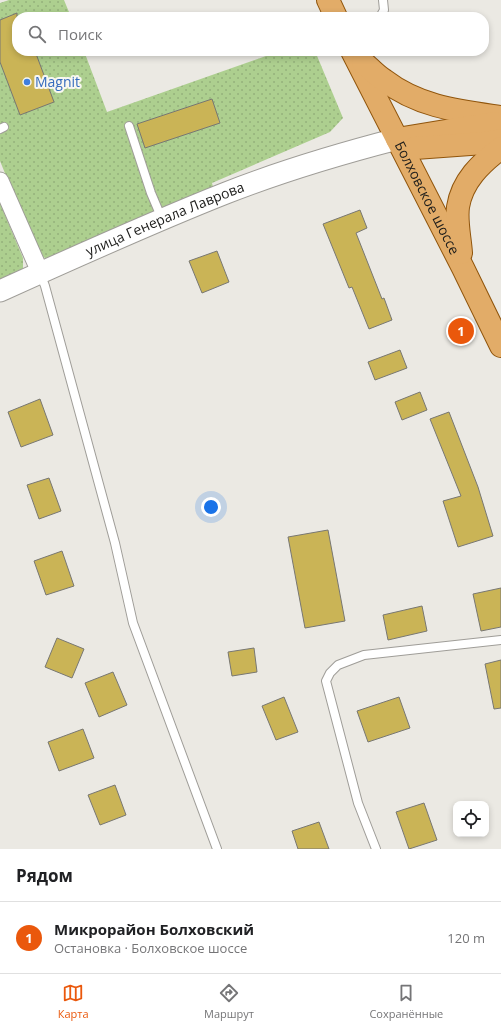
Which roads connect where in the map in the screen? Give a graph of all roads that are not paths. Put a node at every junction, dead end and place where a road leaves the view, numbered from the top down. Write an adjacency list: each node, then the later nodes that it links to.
1 (328, 0): 3 (main road)
2 (383, 0): 4 (lane)
3 (334, 12)
4 (383, 12)
5 (355, 56): 11 (main road, Болховское шоссе)
6 (356, 56): 7 (main road)
7 (501, 117)
8 (501, 122): 11 (main road)
9 (128, 126): 14 (lane)
10 (501, 140): 11 (main road)
11 (400, 144): 14 (street, улица Генерала Лаврова); 15 (main road, Болховское шоссе)
12 (501, 148): 15 (main road)
13 (0, 181): 16 (street)
14 (162, 220): 16 (street, улица Генерала Лаврова)
15 (463, 268): 18 (main road, Болховское шоссе)
16 (40, 272): 17 (street, улица Генерала Лаврова); 20 (lane)
17 (0, 291)
18 (501, 346)
19 (501, 640): 21 (lane)
20 (217, 849)
21 (376, 849)

